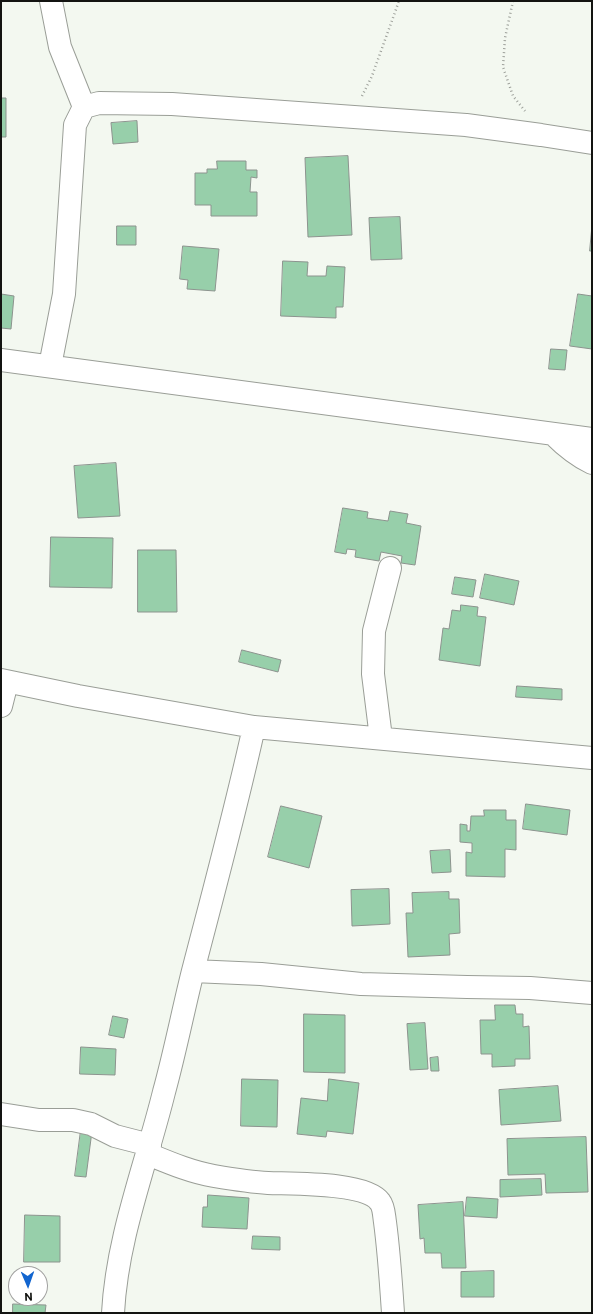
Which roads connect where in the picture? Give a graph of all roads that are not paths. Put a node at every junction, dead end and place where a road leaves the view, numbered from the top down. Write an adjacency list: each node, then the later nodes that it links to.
1 (51, 1): 2 (street)
2 (84, 108): 3 (street); 5 (street)
3 (592, 143)
4 (1, 360): 5 (street)
5 (50, 366): 6 (street)
6 (553, 434): 7 (street); 8 (street)
7 (592, 439)
8 (592, 463)
9 (390, 568): 13 (street)
10 (4, 681): 11 (street); 12 (street)
11 (1, 706)
12 (254, 727): 13 (street); 15 (street)
13 (381, 738): 14 (street)
14 (592, 758)
15 (193, 971): 16 (street); 18 (street)
16 (592, 993)
17 (1, 1114): 18 (street)
18 (149, 1149): 19 (street); 20 (street)
19 (113, 1313)
20 (393, 1313)

